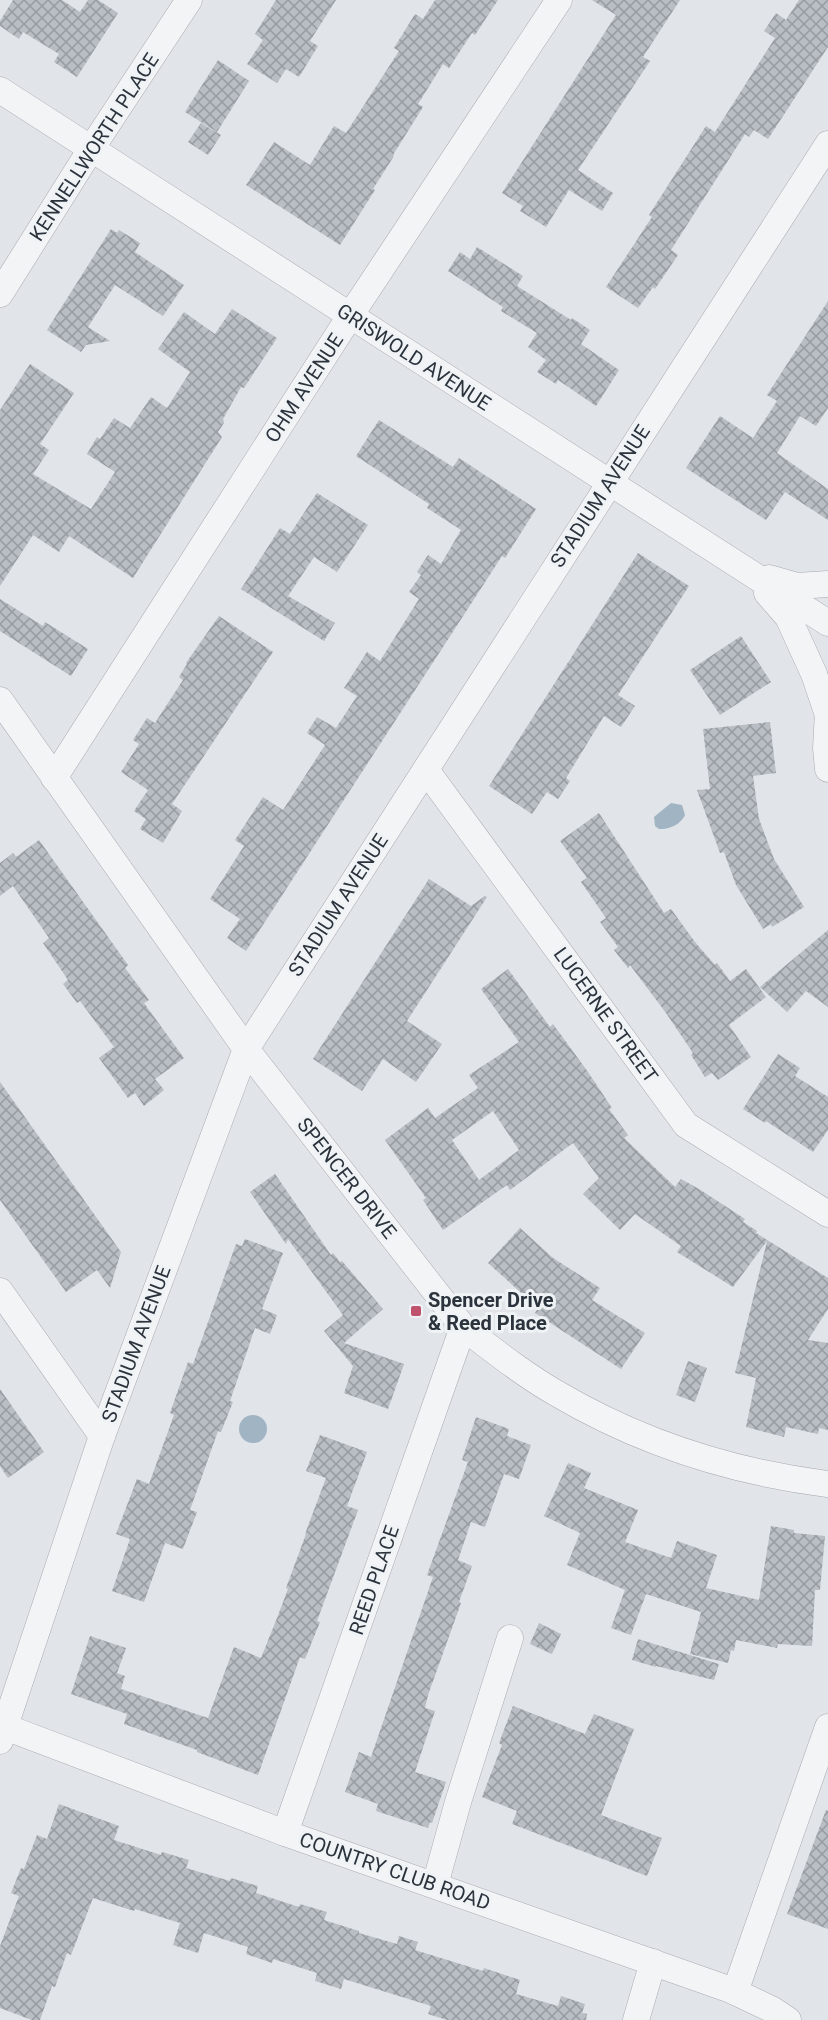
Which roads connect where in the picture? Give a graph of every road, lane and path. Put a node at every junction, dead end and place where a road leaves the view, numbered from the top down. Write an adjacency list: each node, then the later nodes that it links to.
1 (189, 0): 5 (street, KENNELLWORTH PLACE)
2 (558, 0): 7 (street, OHM AVENUE)
3 (0, 90): 5 (street, GRISWOLD AVENUE)
4 (828, 144): 8 (street, STADIUM AVENUE)
5 (91, 149): 6 (street, KENNELLWORTH PLACE); 7 (street, GRISWOLD AVENUE)
6 (0, 294)
7 (351, 316): 8 (street, GRISWOLD AVENUE); 16 (street, OHM AVENUE)
8 (609, 482): 9 (street, GRISWOLD AVENUE); 15 (street, STADIUM AVENUE)
9 (748, 572): 10 (street); 11 (street, GRISWOLD AVENUE); 13 (street)
10 (828, 584)
11 (828, 623)
12 (0, 700): 16 (street, SPENCER DRIVE)
13 (828, 713): 14 (street)
14 (828, 769)
15 (426, 770): 17 (street, STADIUM AVENUE); 18 (street, LUCERNE STREET)
16 (54, 778): 17 (street, SPENCER DRIVE)
17 (246, 1049): 20 (street, SPENCER DRIVE); 21 (street, STADIUM AVENUE)
18 (828, 1214)
19 (0, 1291): 21 (street)
20 (463, 1327): 22 (street, SPENCER DRIVE); 26 (street, REED PLACE)
21 (102, 1436): 25 (street, STADIUM AVENUE)
22 (828, 1484)
23 (510, 1638): 27 (street)
24 (828, 1726): 29 (street)
25 (1, 1731): 26 (street, COUNTRY CLUB ROAD)
26 (285, 1833): 27 (street, COUNTRY CLUB ROAD)
27 (435, 1886): 28 (street, COUNTRY CLUB ROAD)
28 (654, 1962): 29 (street, COUNTRY CLUB ROAD); 30 (street)
29 (735, 1992): 31 (street, COUNTRY CLUB ROAD)
30 (636, 2020)
31 (788, 2020)

